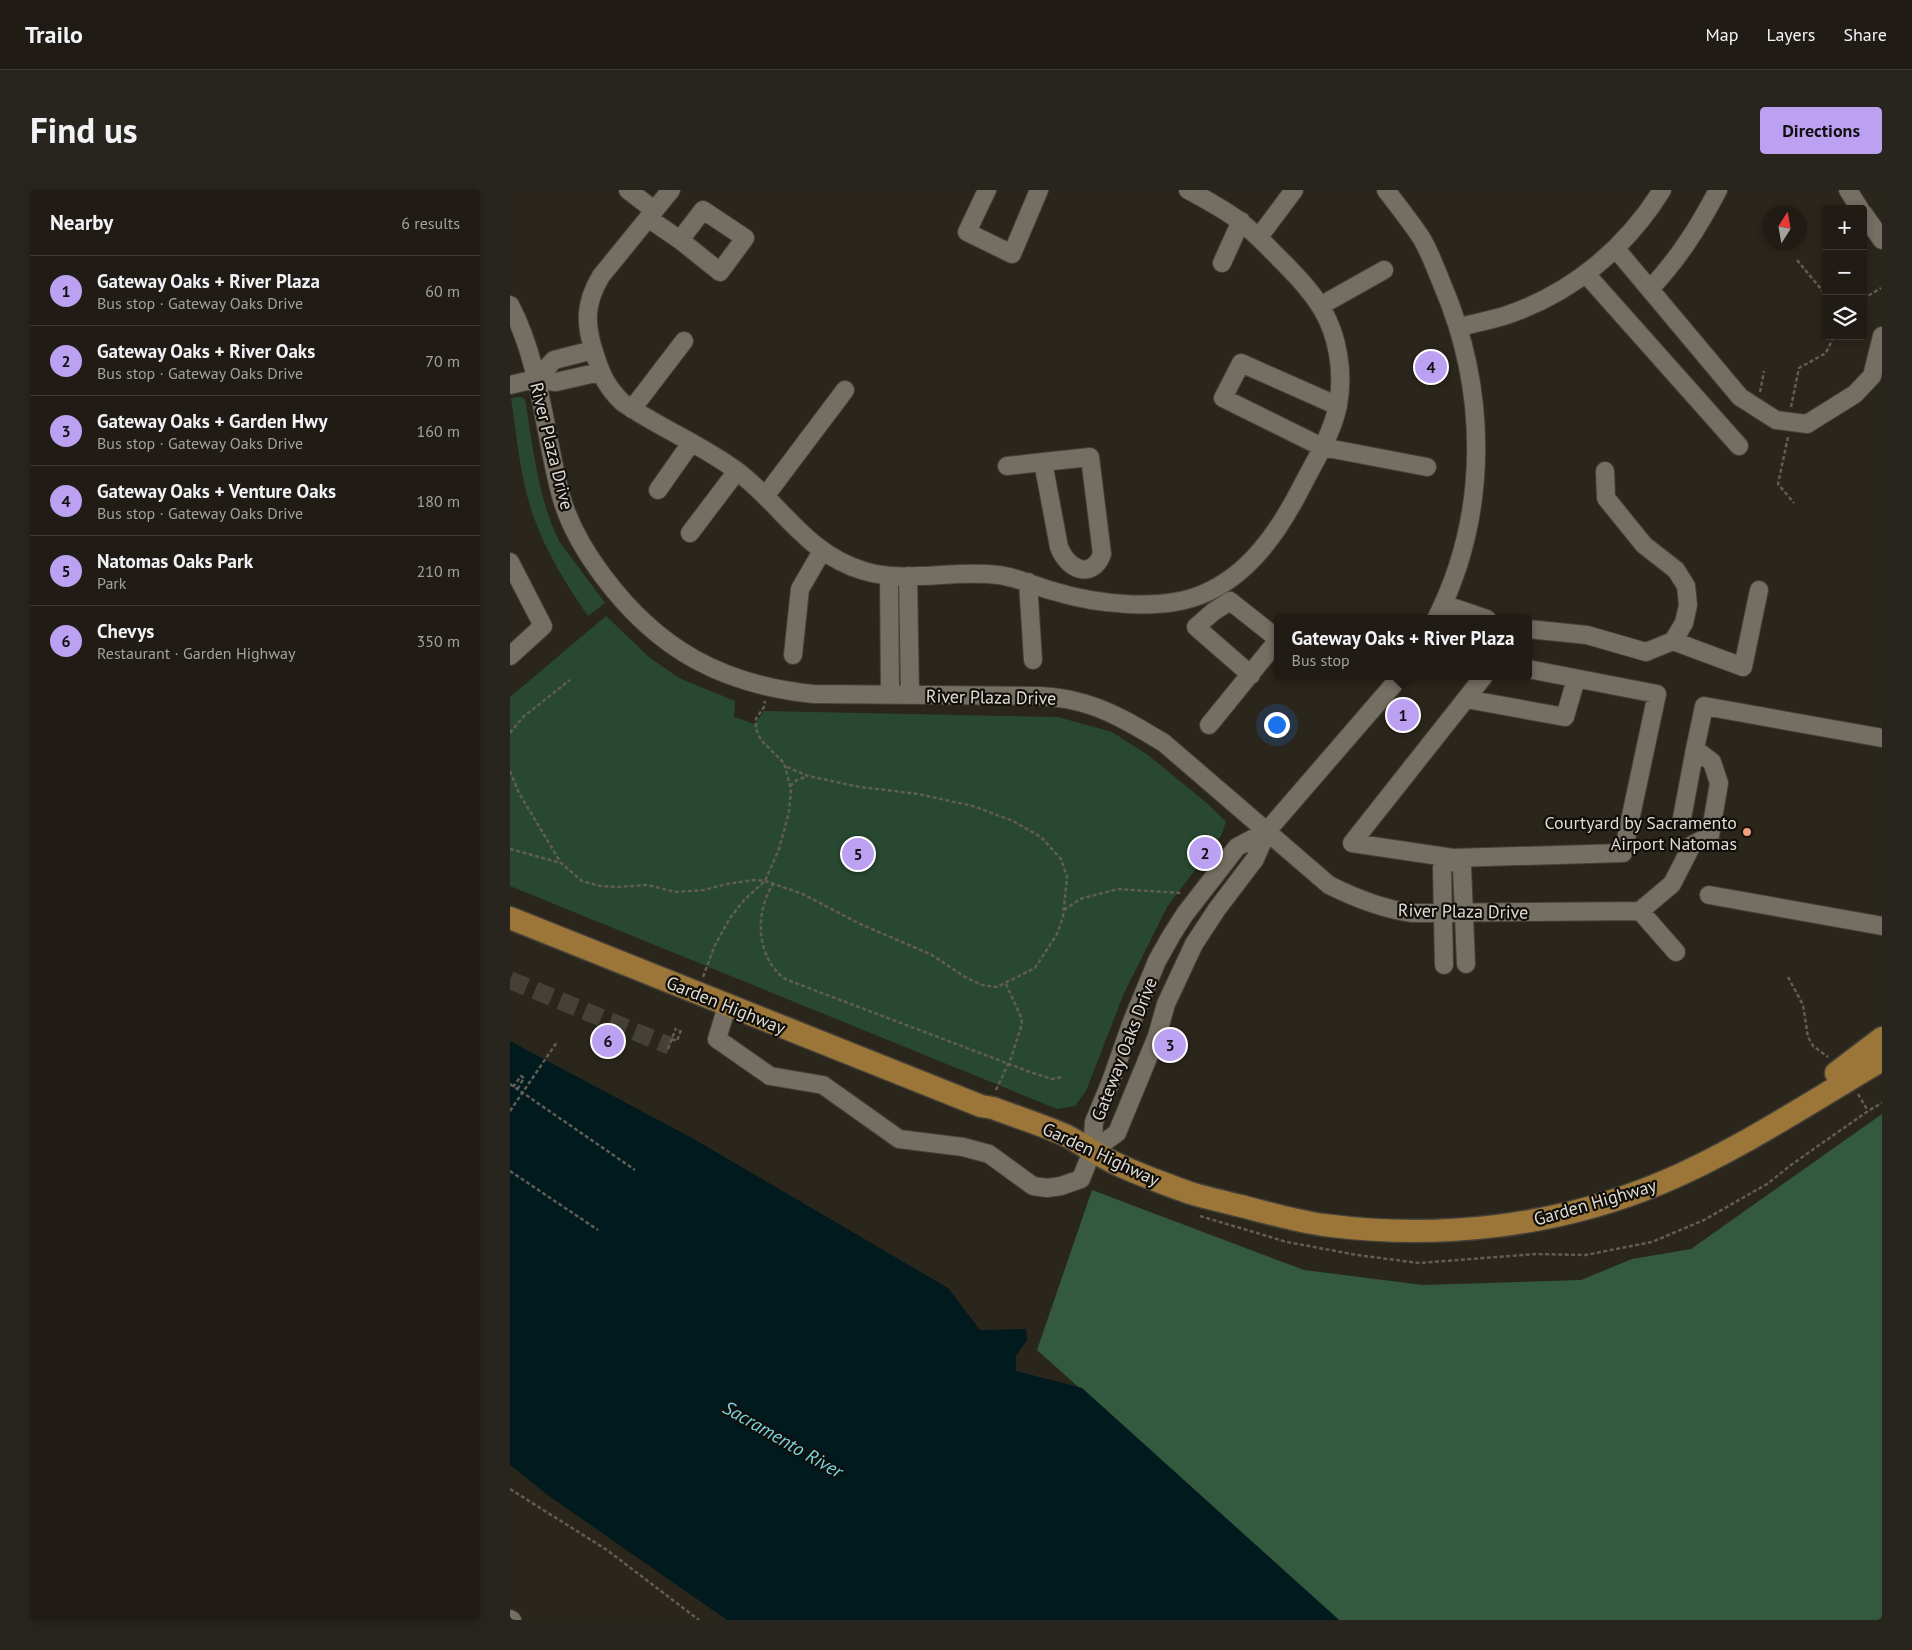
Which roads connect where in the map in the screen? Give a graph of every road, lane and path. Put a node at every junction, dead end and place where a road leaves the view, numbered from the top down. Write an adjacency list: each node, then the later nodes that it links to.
1 (628, 190): 12 (street)
2 (670, 190): 12 (street)
3 (987, 190): 4 (street)
4 (1039, 190)
5 (1188, 190): 14 (street)
6 (1294, 190): 15 (street)
7 (1386, 190): 29 (street)
8 (1662, 190): 18 (street)
9 (1718, 190): 24 (street)
10 (1848, 190): 11 (street)
11 (1857, 205)
12 (651, 214): 16 (street); 33 (street)
13 (1867, 219): 17 (street)
14 (1241, 222): 15 (street); 20 (street)
15 (1259, 237): 28 (street)
16 (680, 240)
17 (1882, 240)
18 (1616, 249): 22 (street); 24 (street)
19 (1797, 260): 25 (path)
20 (1222, 263)
21 (1384, 270): 28 (street)
22 (1586, 274): 29 (street); 45 (street)
23 (1881, 288): 26 (path)
24 (1650, 289): 30 (street)
25 (1822, 290)
26 (1867, 297)
27 (510, 305): 36 (street, River Plaza Drive)
28 (1320, 306): 40 (street)
29 (1459, 327): 65 (street)
30 (1882, 336)
31 (1832, 340): 41 (path)
32 (684, 341): 42 (street)
33 (593, 350): 35 (street); 36 (street)
34 (1764, 371): 39 (path)
35 (600, 372): 36 (street); 42 (street)
36 (536, 379): 37 (street); 81 (street, River Plaza Drive)
37 (510, 385)
38 (845, 390): 53 (street)
39 (1760, 392)
40 (1338, 406): 46 (street); 46 (street)
41 (1791, 408)
42 (632, 409): 44 (street)
43 (1789, 430): 54 (path)
44 (691, 443): 50 (street); 52 (street)
45 (1739, 446)
46 (1322, 447): 49 (street); 63 (street)
47 (1043, 462): 48 (street); 58 (street); 58 (street)
48 (1007, 466)
49 (1427, 466)
50 (737, 471): 53 (street); 55 (street)
51 (1605, 471): 70 (street)
52 (658, 490)
53 (766, 495): 56 (street)
54 (1794, 503)
55 (690, 533)
56 (822, 551): 59 (street); 72 (street)
57 (510, 562): 73 (street)
58 (1083, 569): 64 (street)
59 (889, 576): 60 (street); 82 (street)
60 (908, 576): 61 (street); 83 (street)
61 (1028, 582): 64 (street); 74 (street)
62 (1759, 590): 70 (street)
63 (1206, 593): 64 (street); 66 (street)
64 (1077, 598)
65 (1440, 611): 67 (street)
66 (1213, 612): 69 (street); 76 (street)
67 (1464, 615)
68 (1532, 629): 70 (street)
69 (1274, 636)
70 (1672, 640)
71 (1274, 644): 76 (street)
72 (793, 655)
73 (510, 656)
74 (1032, 660)
75 (1532, 670): 77 (street)
76 (1251, 675): 85 (street)
77 (1576, 679): 84 (street); 96 (street)
78 (570, 680): 86 (path)
79 (1398, 680): 94 (street, Gateway Oaks Drive)
80 (1481, 680): 84 (street)
81 (766, 687): 82 (street, River Plaza Drive); 89 (path)
82 (890, 695): 83 (street, River Plaza Drive)
83 (910, 696): 94 (street, River Plaza Drive)
84 (1466, 699): 96 (street)
85 (1209, 725)
86 (510, 733)
87 (1882, 738): 88 (street)
88 (1695, 749): 93 (street); 103 (street)
89 (785, 766): 91 (path); 92 (path)
90 (510, 771): 97 (path)
91 (808, 776): 92 (path); 102 (path)
92 (790, 786): 98 (path)
93 (1682, 818)
94 (1267, 831): 104 (street, River Plaza Drive); 128 (street, Gateway Oaks Drive); 128 (street, Gateway Oaks Drive)
95 (510, 849): 97 (path)
96 (1453, 858): 104 (street); 105 (street)
97 (561, 863): 98 (path)
98 (765, 881): 99 (path); 113 (path)
99 (774, 883): 112 (path); 120 (path)
100 (1182, 893): 102 (path)
101 (1710, 895): 107 (street)
102 (1064, 910): 112 (path)
103 (1640, 911): 105 (street, River Plaza Drive); 108 (street)
104 (1443, 913): 105 (street, River Plaza Drive); 109 (street)
105 (1465, 913): 110 (street)
106 (510, 918): 113 (main road, Garden Highway)
107 (1882, 926)
108 (1676, 952)
109 (1444, 964)
110 (1466, 964)
111 (1788, 977): 121 (path)
112 (1006, 984): 120 (path)
113 (696, 994): 114 (main road, Garden Highway)
114 (728, 1006): 128 (main road, Garden Highway); 128 (street)
115 (677, 1029): 118 (path)
116 (1882, 1038): 121 (main road, Garden Highway)
117 (557, 1042): 124 (path, bridge)
118 (668, 1048)
119 (1882, 1060): 127 (main road, Garden Highway)
120 (1009, 1064): 122 (path); 125 (path)
121 (1842, 1068): 127 (main road, Garden Highway)
122 (1062, 1077)
123 (512, 1085): 124 (path); 129 (path)
124 (522, 1094): 126 (path, bridge)
125 (993, 1096)
126 (510, 1111)
127 (1766, 1128): 128 (main road, Garden Highway)
128 (1092, 1151)
129 (635, 1170)
130 (510, 1171): 131 (path)
131 (598, 1230)
132 (510, 1489): 133 (path)
133 (699, 1620)

